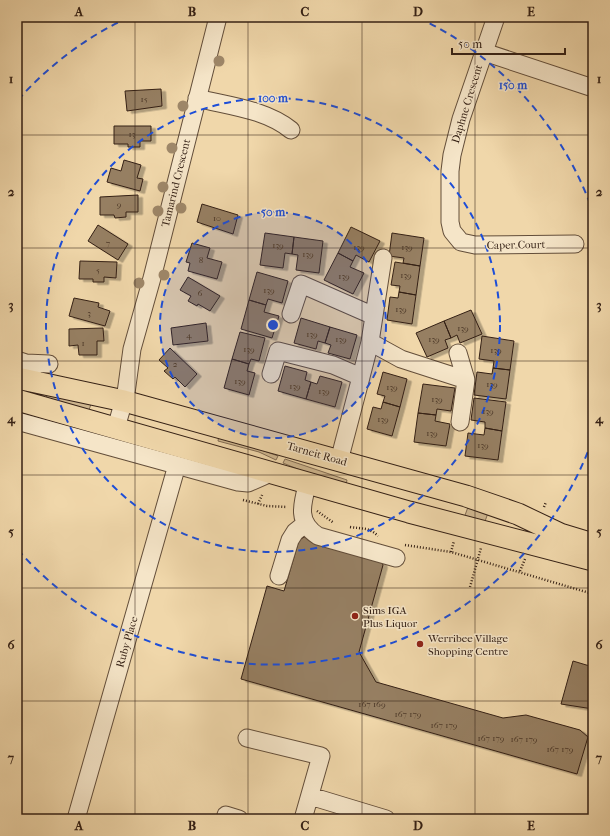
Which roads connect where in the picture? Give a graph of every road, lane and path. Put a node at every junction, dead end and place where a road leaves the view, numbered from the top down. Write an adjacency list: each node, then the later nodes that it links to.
1 (218, 17): 5 (street, Tamarind Crescent)
2 (496, 17): 3 (street, Daphne Crescent)
3 (484, 52): 4 (street); 7 (street, Daphne Crescent)
4 (593, 88)
5 (197, 98): 6 (street); 20 (street, Tamarind Crescent)
6 (291, 130)
7 (458, 240): 8 (street, Caper Court)
8 (575, 244)
9 (383, 258): 11 (street)
10 (291, 314): 11 (street)
11 (374, 316): 12 (street)
12 (370, 342): 17 (street); 18 (street)
13 (458, 353): 18 (street)
14 (49, 364): 15 (street)
15 (24, 371): 20 (main road, Tarneit Road)
16 (271, 374): 17 (street)
17 (361, 378): 24 (street)
18 (466, 380): 22 (street)
19 (17, 400): 23 (main road)
20 (118, 400): 23 (street, Tamarind Crescent); 24 (main road, Tarneit Road)
21 (17, 421): 25 (street)
22 (460, 422)
23 (111, 427): 27 (main road)
24 (339, 461): 26 (main road, Tarneit Road)
25 (177, 465): 27 (street); 39 (street, Ruby Place)
26 (374, 471): 29 (main road, Tarneit Road); 30 (main road)
27 (272, 472): 28 (main road)
28 (308, 482): 30 (main road); 32 (street)
29 (419, 483): 31 (main road); 33 (main road, Tarneit Road)
30 (366, 499): 31 (main road)
31 (409, 512): 35 (main road)
32 (305, 524): 34 (street); 36 (street)
33 (593, 544)
34 (396, 558)
35 (593, 560)
36 (279, 576)
37 (247, 738): 38 (street)
38 (310, 796): 40 (street); 41 (street)
39 (76, 819)
40 (303, 819)
41 (386, 819)

